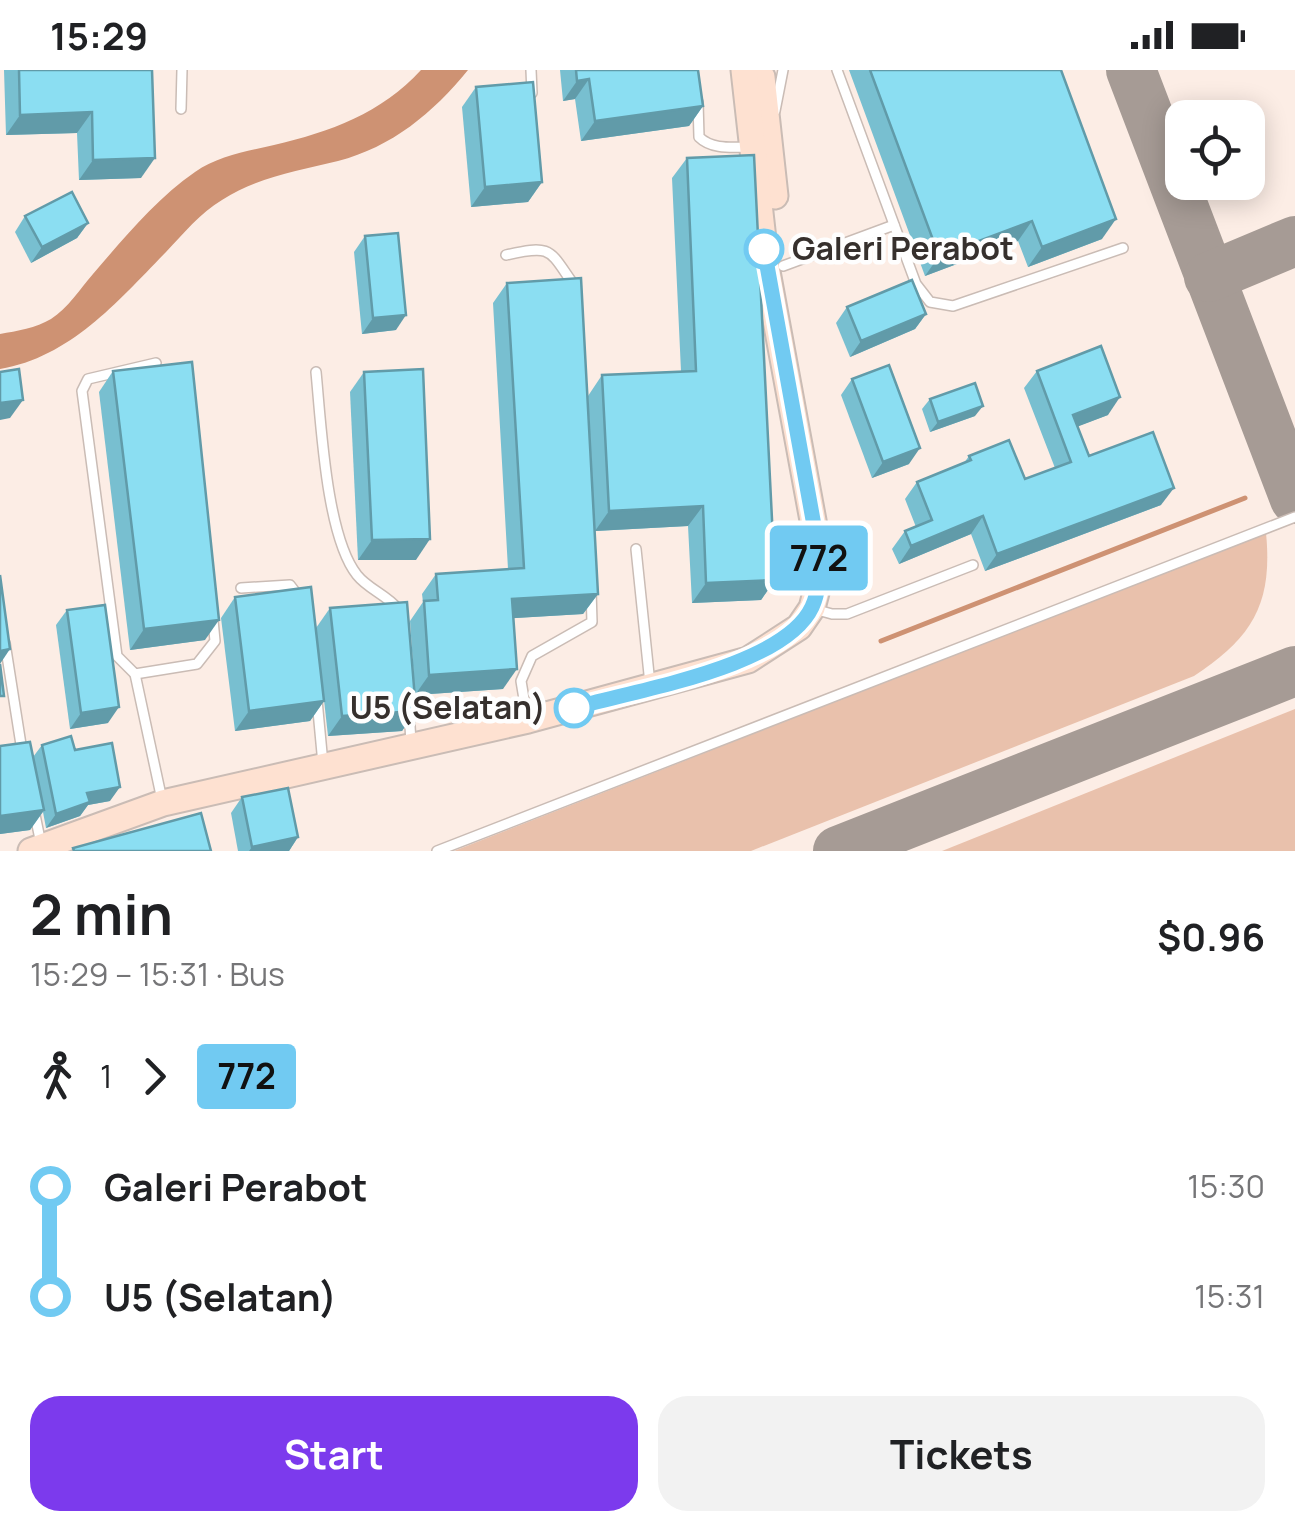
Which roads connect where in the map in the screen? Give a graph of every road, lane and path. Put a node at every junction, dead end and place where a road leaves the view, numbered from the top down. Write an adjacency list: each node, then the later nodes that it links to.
1 (182, 70): 9 (lane)
2 (531, 70): 8 (lane)
3 (744, 70): 10 (street)
4 (761, 70): 10 (street)
5 (783, 70): 10 (lane)
6 (836, 70): 11 (lane)
7 (696, 91): 10 (lane)
8 (532, 105)
9 (181, 110)
10 (761, 143): 14 (street); 16 (street)
11 (894, 225): 12 (lane); 14 (lane)
12 (1123, 248)
13 (506, 255): 15 (lane)
14 (783, 266): 16 (street)
15 (575, 305)
16 (781, 336): 26 (street)
17 (156, 363): 29 (lane)
18 (316, 372): 27 (lane)
19 (1295, 517): 40 (lane)
20 (636, 548): 30 (lane)
21 (973, 565): 26 (lane)
22 (590, 582): 33 (lane)
23 (241, 588): 25 (lane)
24 (211, 602): 29 (lane)
25 (305, 604)
26 (812, 608): 30 (street)
27 (402, 617)
28 (4, 640): 35 (lane)
29 (135, 674): 38 (lane)
30 (650, 687): 33 (street)
31 (407, 691): 34 (lane)
32 (317, 696): 36 (lane)
33 (528, 720): 34 (street)
34 (412, 746): 36 (street)
35 (23, 754)
36 (323, 766): 38 (street)
37 (30, 792): 39 (lane)
38 (163, 803): 39 (street)
39 (36, 849)
40 (436, 851)

